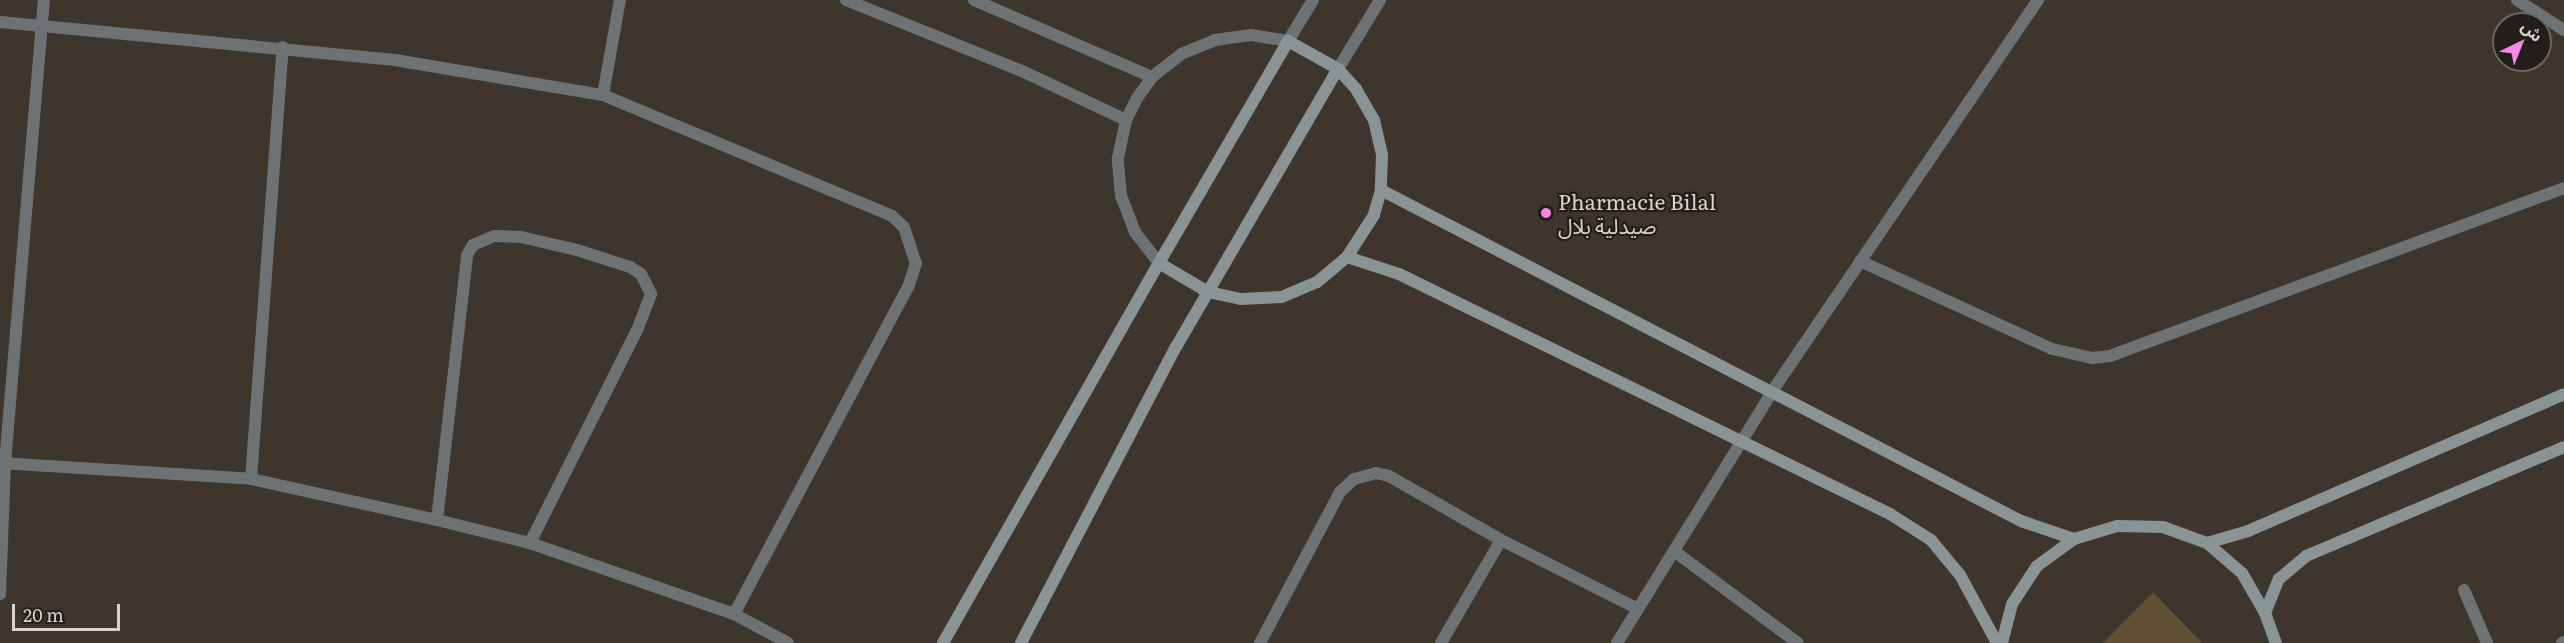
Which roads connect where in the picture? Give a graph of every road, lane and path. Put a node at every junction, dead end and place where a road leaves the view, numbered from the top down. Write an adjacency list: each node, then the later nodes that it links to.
1 (44, 0): 10 (street)
2 (620, 0): 16 (street)
3 (846, 0): 17 (street)
4 (974, 0): 15 (street)
5 (1313, 0): 12 (street)
6 (1380, 0): 14 (street)
7 (2038, 0): 21 (street)
8 (2517, 0): 11 (street)
9 (0, 22): 10 (street)
10 (43, 23): 13 (street); 28 (street)
11 (2564, 30)
12 (1288, 41): 14 (main road); 15 (street); 22 (main road)
13 (283, 47): 16 (street); 29 (street)
14 (1338, 69): 19 (main road); 23 (main road)
15 (1152, 77): 17 (street)
16 (603, 95): 40 (street)
17 (1126, 120): 22 (street)
18 (2564, 188): 21 (street)
19 (1381, 190): 20 (main road); 24 (main road)
20 (1347, 257): 23 (main road); 26 (main road)
21 (1860, 261): 24 (street)
22 (1159, 263): 23 (main road); 42 (main road)
23 (1208, 292): 43 (main road)
24 (1773, 390): 26 (street); 31 (main road)
25 (2564, 394): 34 (main road)
26 (1742, 441): 35 (street); 48 (main road)
27 (2564, 447): 39 (main road)
28 (2, 463): 29 (street); 37 (street)
29 (251, 479): 30 (street)
30 (437, 520): 33 (street); 33 (street)
31 (2074, 539): 34 (main road); 48 (main road)
32 (1501, 540): 38 (street); 44 (street); 45 (street)
33 (530, 543): 40 (street)
34 (2207, 543): 39 (main road)
35 (1674, 551): 38 (street); 47 (street)
36 (2464, 590): 50 (street)
37 (0, 594)
38 (1638, 609): 46 (street)
39 (2265, 613): 49 (main road)
40 (734, 614): 41 (street)
41 (788, 643)
42 (943, 643)
43 (1021, 643)
44 (1260, 643)
45 (1441, 643)
46 (1617, 643)
47 (1798, 643)
48 (1999, 643)
49 (2276, 643)
50 (2487, 643)

